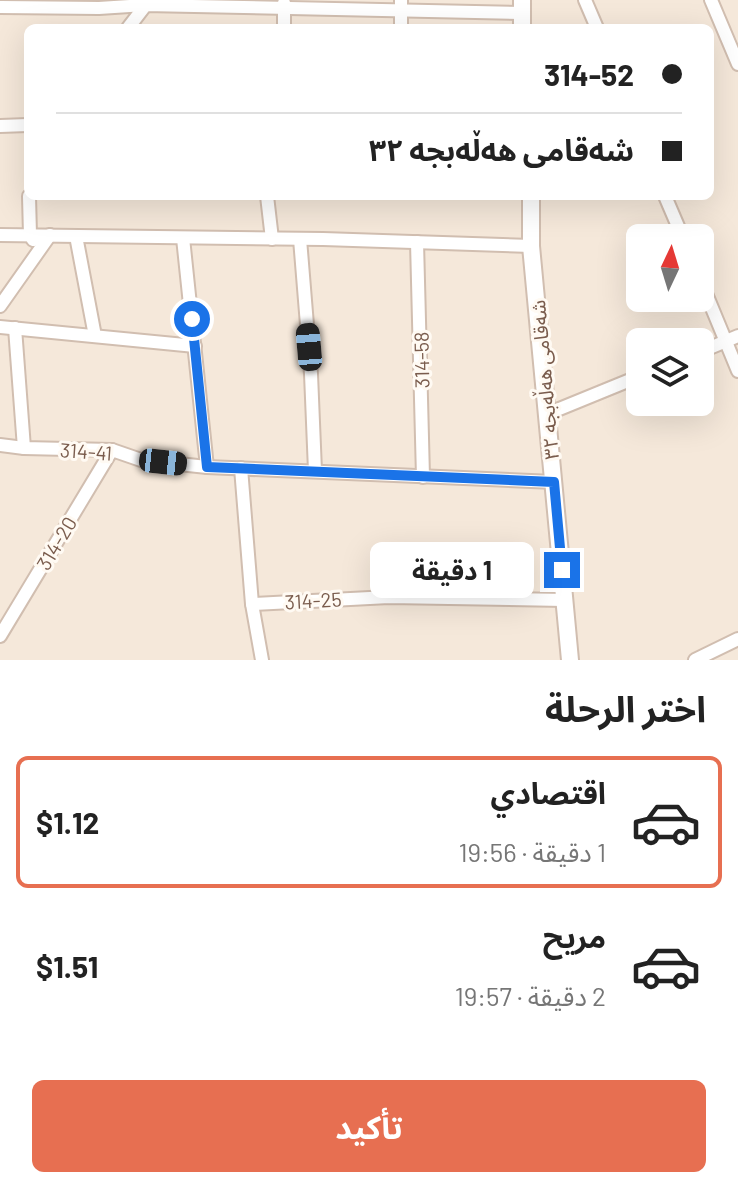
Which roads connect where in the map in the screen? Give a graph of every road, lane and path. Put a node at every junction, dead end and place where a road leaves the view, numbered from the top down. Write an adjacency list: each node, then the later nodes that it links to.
1 (585, 0): 10 (street)
2 (711, 0): 11 (street)
3 (148, 2): 4 (street); 5 (street); 9 (street)
4 (72, 4): 7 (street)
5 (284, 4): 6 (street)
6 (401, 5): 8 (street)
7 (0, 7)
8 (522, 14)
9 (131, 24)
10 (595, 24)
11 (738, 64)
12 (24, 125): 13 (street)
13 (0, 126)
14 (29, 200): 20 (street)
15 (267, 200): 24 (street)
16 (531, 200): 27 (street, شەقامی هەڵەبجە ٣٢)
17 (667, 200): 18 (street)
18 (677, 224)
19 (0, 235): 20 (street)
20 (30, 235): 21 (street); 28 (street)
21 (50, 235): 22 (street); 28 (street)
22 (76, 236): 23 (street); 33 (street)
23 (183, 238): 24 (street); 35 (street)
24 (272, 239): 25 (street)
25 (300, 239): 26 (street); 44 (street)
26 (417, 242): 27 (street); 45 (street, 314-58)
27 (531, 246): 38 (street, شەقامی هەڵەبجە ٣٢)
28 (39, 250): 30 (street)
29 (714, 305): 34 (street)
30 (0, 306)
31 (0, 327): 32 (street)
32 (15, 328): 33 (street); 40 (street)
33 (95, 336): 35 (street)
34 (732, 339): 36 (street)
35 (195, 346): 42 (street)
36 (738, 371)
37 (626, 382): 38 (street)
38 (547, 414): 46 (street, شەقامی هەڵەبجە ٣٢)
39 (0, 445): 40 (street, 314-41)
40 (24, 448): 41 (street, 314-41)
41 (112, 450): 42 (street, 314-41); 49 (street, 314-20)
42 (207, 467): 43 (street, 314-41)
43 (241, 468): 44 (street, 314-41); 48 (street)
44 (315, 471): 45 (street, 314-41)
45 (423, 477): 46 (street, 314-41)
46 (554, 482): 47 (street, شەقامی هەڵەبجە ٣٢)
47 (565, 600): 48 (street, 314-25); 52 (street, شەقامی هەڵەبجە ٣٢)
48 (252, 604): 51 (street)
49 (0, 636)
50 (738, 639): 53 (street)
51 (262, 660)
52 (570, 660)
53 (695, 660)

